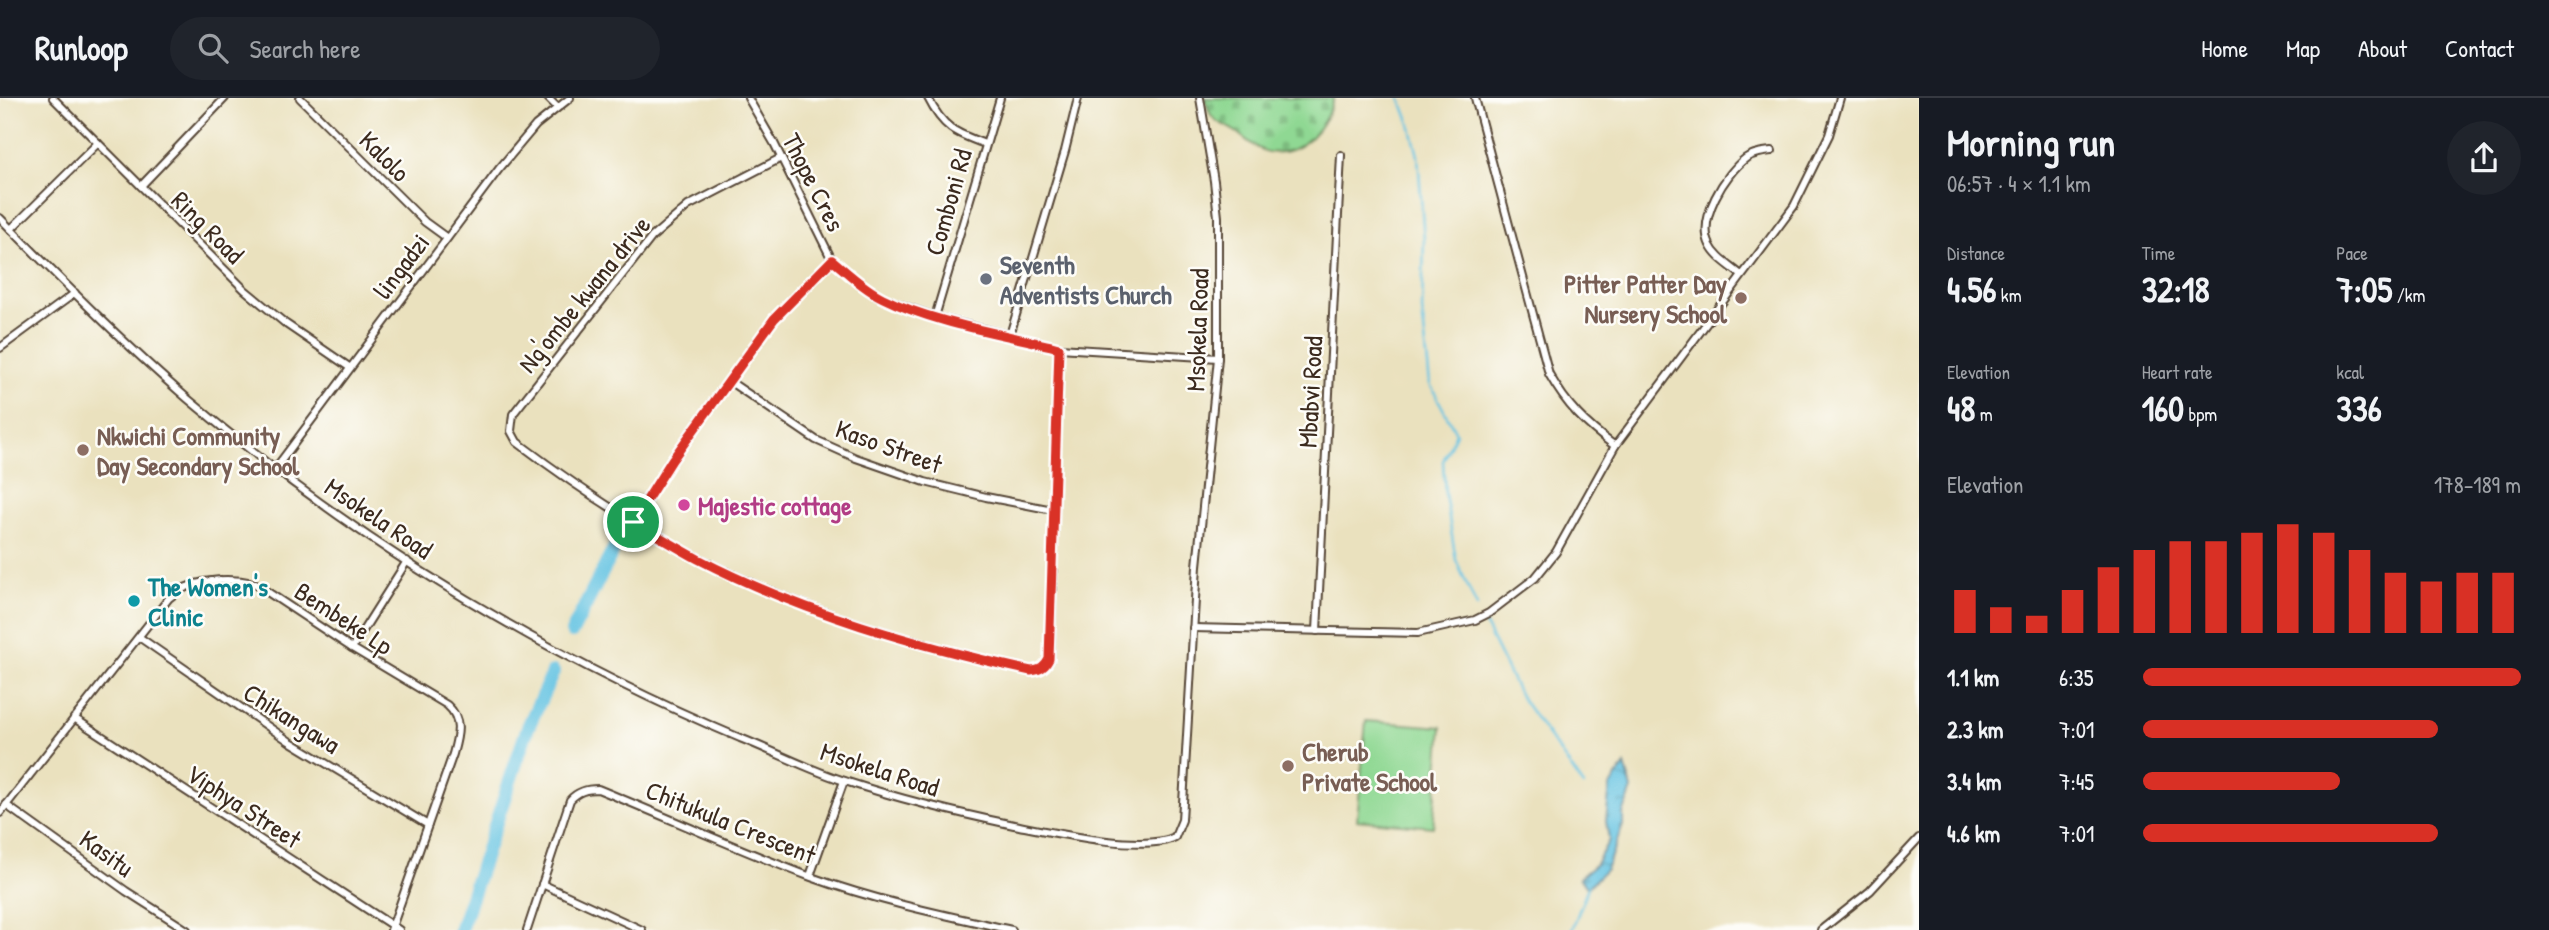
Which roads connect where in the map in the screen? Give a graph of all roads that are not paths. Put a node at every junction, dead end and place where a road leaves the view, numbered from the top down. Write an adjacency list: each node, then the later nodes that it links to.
1 (53, 98): 14 (street, Ring Road)
2 (225, 98): 19 (street)
3 (300, 98): 22 (street, Kalolo)
4 (548, 98): 13 (street)
5 (570, 98): 13 (street, lingadzi)
6 (748, 98): 18 (street, Thope Cres)
7 (928, 98): 15 (street)
8 (1000, 98): 15 (street, Comboni Rd)
9 (1078, 98): 27 (street)
10 (1200, 98): 30 (street, Msokela Road)
11 (1475, 98): 33 (street)
12 (1840, 98): 24 (street)
13 (556, 107): 22 (street, lingadzi)
14 (98, 142): 19 (street, Ring Road); 21 (street)
15 (985, 144): 26 (street, Comboni Rd)
16 (1772, 151): 24 (street)
17 (1341, 155): 39 (street, Mbabvi Road)
18 (781, 158): 23 (street, Thope Cres); 36 (street, Ng'ombe kwana drive)
19 (141, 186): 31 (street, Ring Road)
20 (0, 218): 21 (street, Msokela Road)
21 (11, 229): 25 (street, Msokela Road)
22 (447, 238): 31 (street, lingadzi)
23 (832, 260): 26 (street, Thope Cres); 32 (street)
24 (1741, 275): 33 (street)
25 (75, 293): 28 (street); 34 (street, Msokela Road)
26 (935, 317): 27 (street, Thope Cres)
27 (1010, 335): 29 (street, Thope Cres)
28 (0, 348)
29 (1059, 348): 30 (street, Thope Cres); 35 (street)
30 (1218, 358): 38 (street, Msokela Road)
31 (349, 367): 34 (street, lingadzi)
32 (729, 382): 35 (street, Kaso Street); 36 (street)
33 (1615, 446): 39 (street)
34 (275, 469): 37 (street, Msokela Road)
35 (1053, 510): 36 (street)
36 (633, 522)
37 (407, 561): 41 (street); 43 (street, Msokela Road)
38 (1194, 628): 39 (street); 43 (street, Msokela Road)
39 (1317, 631)
40 (139, 637): 41 (street, Bembeke Lp); 42 (street, Bembeke Lp); 46 (street, Chikangawa)
41 (352, 648): 46 (street, Bembeke Lp)
42 (74, 718): 44 (street, Bembeke Lp); 50 (street, Viphya Street)
43 (844, 781): 48 (street)
44 (6, 805): 45 (street, Bembeke Lp); 51 (street, Kasitu)
45 (0, 813)
46 (428, 825): 50 (street, Bembeke Lp)
47 (1919, 838): 55 (street)
48 (810, 876): 49 (street, Chitukula Crescent); 54 (street, Chitukula Crescent)
49 (542, 884): 52 (street, Chitukula Crescent); 53 (street)
50 (394, 929)
51 (187, 930)
52 (527, 930)
53 (642, 930)
54 (1012, 930)
55 (1821, 930)

